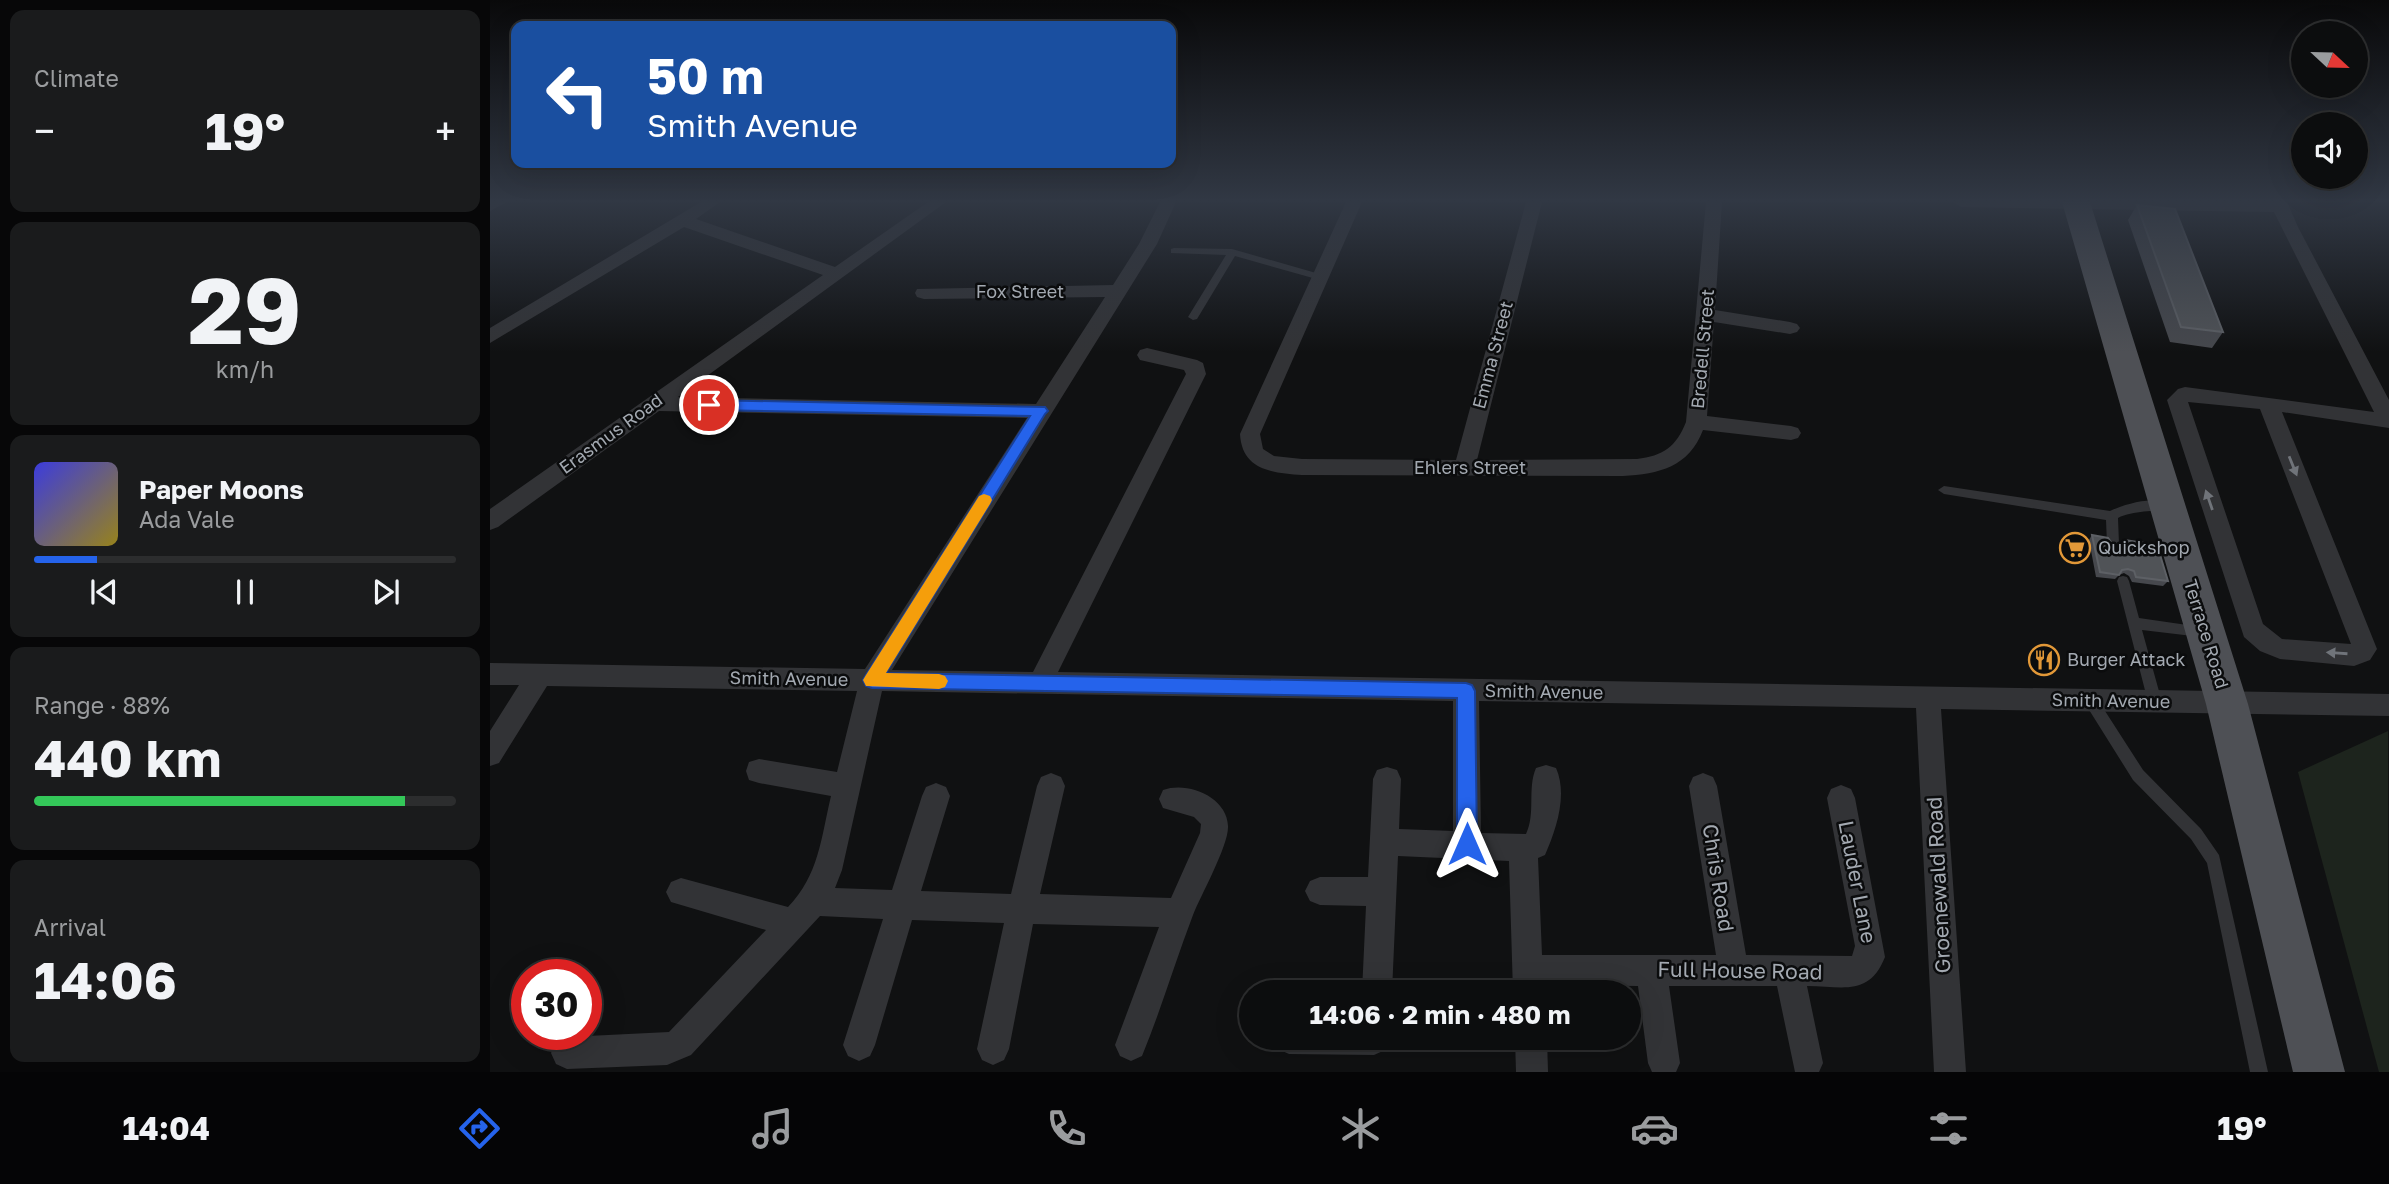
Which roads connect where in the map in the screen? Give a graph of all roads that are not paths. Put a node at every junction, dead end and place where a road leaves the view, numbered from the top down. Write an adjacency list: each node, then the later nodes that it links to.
1 (629, 252): 18 (street)
2 (774, 252): 11 (street)
3 (868, 252): 11 (street, Erasmus Road)
4 (1143, 252): 13 (street)
5 (1232, 252): 12 (lane); 16 (lane)
6 (1331, 252): 12 (street)
7 (1521, 252): 27 (street, Emma Street)
8 (1711, 252): 15 (street, Bredell Street)
9 (2091, 252): 29 (main road, Terrace Road)
10 (2303, 252): 23 (street)
11 (837, 274): 21 (street, Erasmus Road)
12 (1320, 276): 27 (street, Ehlers Street)
13 (1117, 292): 14 (street, Fox Street); 22 (street)
14 (924, 293)
15 (1707, 315): 17 (street); 24 (street, Bredell Street)
16 (1193, 317)
17 (1790, 328)
18 (490, 337)
19 (1147, 355): 39 (street)
20 (2268, 402): 20 (street, one-way to 20); 23 (street)
21 (654, 404): 22 (street); 31 (street, Erasmus Road)
22 (1040, 411): 38 (street)
23 (2389, 420)
24 (1696, 422): 25 (street); 26 (street, Bredell Street)
25 (1791, 433)
26 (1682, 451): 27 (street, Ehlers Street)
27 (1464, 467)
28 (1944, 490): 30 (lane)
29 (2167, 506): 30 (lane); 35 (main road, Terrace Road)
30 (2112, 516): 32 (lane)
31 (490, 521)
32 (2113, 544)
33 (2123, 580): 34 (lane)
34 (2134, 623): 35 (lane); 43 (lane)
35 (2205, 632): 44 (main road, Terrace Road)
36 (490, 674): 37 (street, Smith Avenue)
37 (540, 675): 38 (street, Smith Avenue); 46 (street)
38 (872, 680): 39 (street, Smith Avenue); 50 (street)
39 (1040, 683): 40 (street, Smith Avenue)
40 (1466, 691): 41 (street, Smith Avenue); 57 (street)
41 (1928, 699): 42 (street, Smith Avenue); 82 (street, Groenewald Road)
42 (2091, 701): 43 (street, Smith Avenue); 83 (lane)
43 (2155, 702): 44 (street, Smith Avenue)
44 (2227, 704): 45 (street, Smith Avenue); 84 (main road, Terrace Road)
45 (2389, 705)
46 (490, 754)
47 (759, 771): 50 (street)
48 (1546, 778): 58 (street)
49 (1387, 779): 56 (street)
50 (847, 786): 62 (street)
51 (1051, 786): 64 (street)
52 (1703, 786): 69 (street, Chris Road)
53 (936, 796): 63 (street)
54 (1841, 798): 67 (street, Lauder Lane)
55 (1173, 799): 65 (street)
56 (1386, 842): 57 (street); 61 (street)
57 (1467, 844): 58 (street)
58 (1523, 848): 72 (street)
59 (1320, 891): 61 (street)
60 (681, 892): 66 (street)
61 (1383, 892): 71 (street)
62 (814, 901): 63 (street); 66 (street)
63 (902, 905): 64 (street); 74 (street)
64 (1021, 907): 65 (street); 76 (street)
65 (1180, 913): 75 (street)
66 (792, 923): 78 (street)
67 (1866, 965): 70 (street, Full House Road)
68 (1651, 969): 69 (street, Full House Road); 73 (street, Full House Road); 79 (street)
69 (1733, 969): 70 (street, Full House Road)
70 (1789, 971): 80 (street)
71 (1378, 980)
72 (1528, 980)
73 (1538, 980)
74 (859, 1045)
75 (1131, 1045)
76 (993, 1049)
77 (1531, 1050): 81 (street)
78 (567, 1053)
79 (1664, 1063)
80 (1807, 1063)
81 (1532, 1072)
82 (1950, 1072)
83 (2259, 1072)
84 (2319, 1072)

